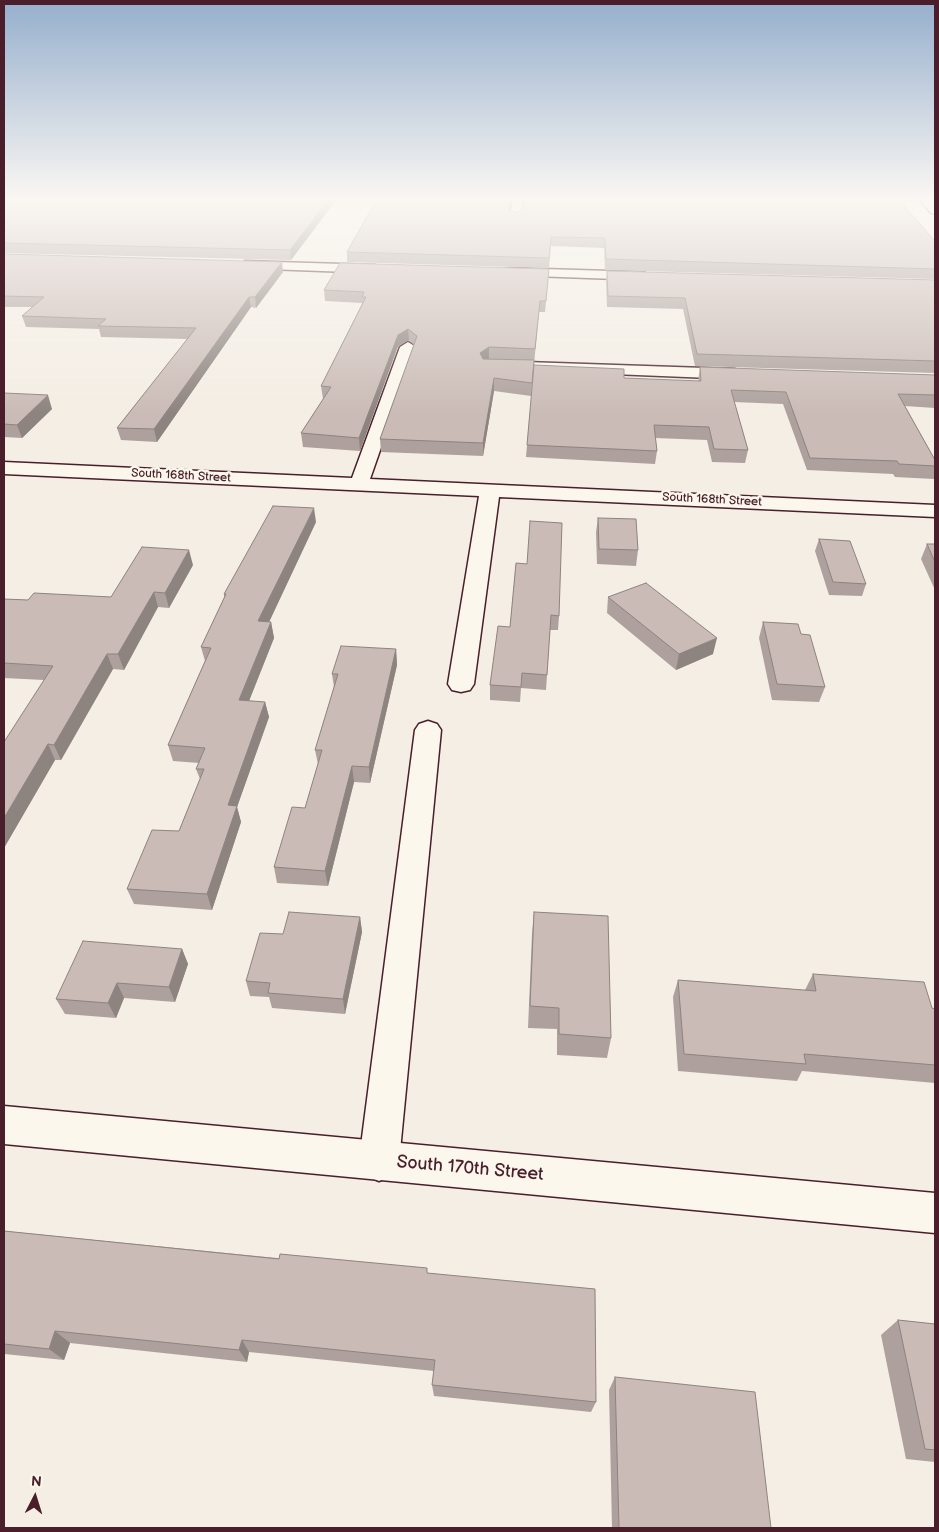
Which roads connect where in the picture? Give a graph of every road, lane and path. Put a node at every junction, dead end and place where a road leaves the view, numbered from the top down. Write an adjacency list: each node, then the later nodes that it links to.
1 (498, 272): 2 (street)
2 (660, 277)
3 (408, 347): 7 (street)
4 (489, 366): 5 (street)
5 (747, 374)
6 (4, 468): 7 (street, South 168th Street)
7 (359, 484): 8 (street, South 168th Street)
8 (490, 490): 9 (street, South 168th Street); 10 (street)
9 (935, 511)
10 (461, 684)
11 (428, 730): 13 (street)
12 (4, 1125): 13 (street, South 170th Street)
13 (378, 1161): 14 (street, South 170th Street)
14 (935, 1214)

